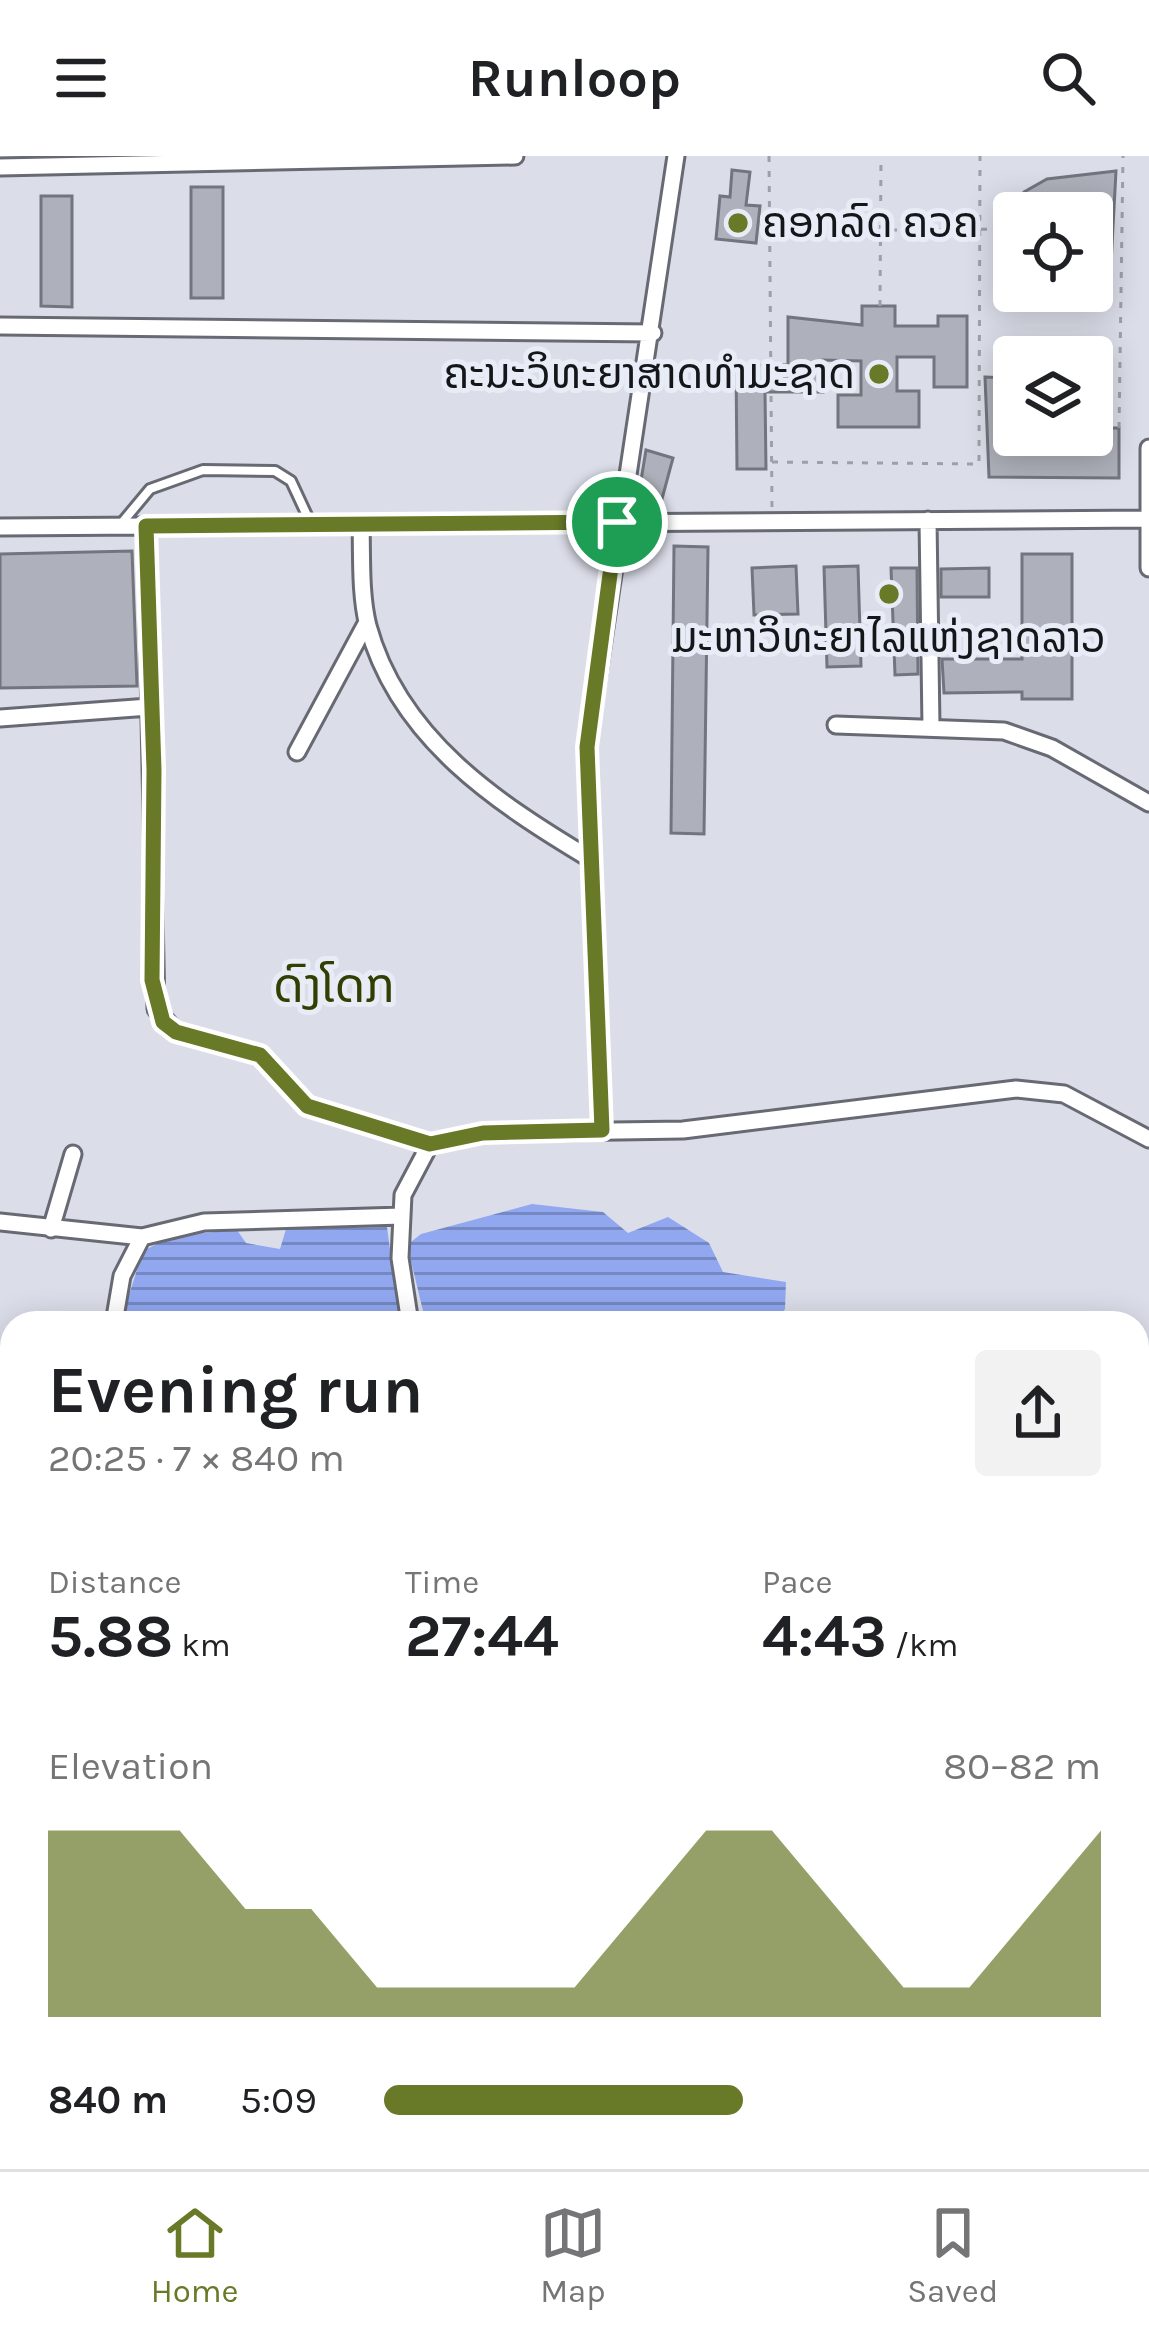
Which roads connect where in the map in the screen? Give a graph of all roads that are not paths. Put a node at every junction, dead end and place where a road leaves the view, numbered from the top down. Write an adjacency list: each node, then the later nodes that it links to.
1 (515, 156): 3 (street)
2 (676, 156): 5 (street)
3 (0, 167)
4 (0, 326): 5 (street)
5 (652, 333): 9 (street)
6 (1149, 448): 7 (street)
7 (1149, 519): 8 (street); 15 (street)
8 (928, 520): 9 (street); 20 (street)
9 (617, 522): 11 (street); 23 (street)
10 (311, 524): 11 (street); 12 (lane); 13 (street)
11 (361, 524): 16 (street)
12 (119, 526): 13 (street); 14 (street)
13 (146, 526): 17 (street)
14 (0, 527)
15 (1149, 568)
16 (367, 622): 21 (street); 23 (street)
17 (149, 707): 18 (street); 26 (street)
18 (0, 718)
19 (836, 725): 20 (street)
20 (931, 727): 22 (street)
21 (297, 752)
22 (1149, 803)
23 (592, 860): 24 (street)
24 (602, 1130): 25 (street); 26 (street)
25 (1149, 1138)
26 (430, 1144): 28 (street)
27 (73, 1154): 30 (street)
28 (402, 1216): 31 (street); 33 (street)
29 (0, 1222): 30 (street)
30 (51, 1229): 31 (street)
31 (142, 1237): 32 (street)
32 (116, 1311)
33 (408, 1311)

